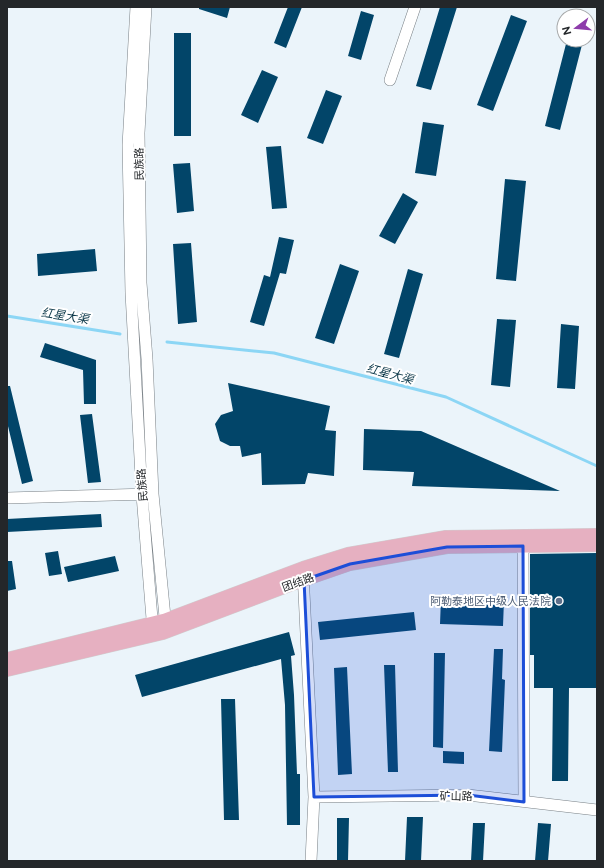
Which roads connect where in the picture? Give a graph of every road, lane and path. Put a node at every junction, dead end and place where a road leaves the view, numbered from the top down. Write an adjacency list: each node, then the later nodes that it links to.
1 (136, 7): 5 (street, 民族路)
2 (146, 7): 6 (street, 民族路)
3 (415, 7): 4 (street)
4 (390, 80)
5 (142, 494): 6 (street); 7 (street); 12 (street, 民族路)
6 (153, 494): 12 (street, 民族路)
7 (7, 498)
8 (597, 535): 11 (main road, 团结路)
9 (597, 545): 10 (main road, 团结路)
10 (523, 546): 11 (main road, 团结路); 16 (street)
11 (303, 574): 12 (main road, 团结路); 15 (street)
12 (160, 628): 13 (main road, 团结路); 14 (main road, 团结路)
13 (7, 659)
14 (7, 670)
15 (314, 797): 16 (street, 矿山路); 18 (street)
16 (524, 802): 17 (street, 矿山路)
17 (597, 810)
18 (311, 861)

